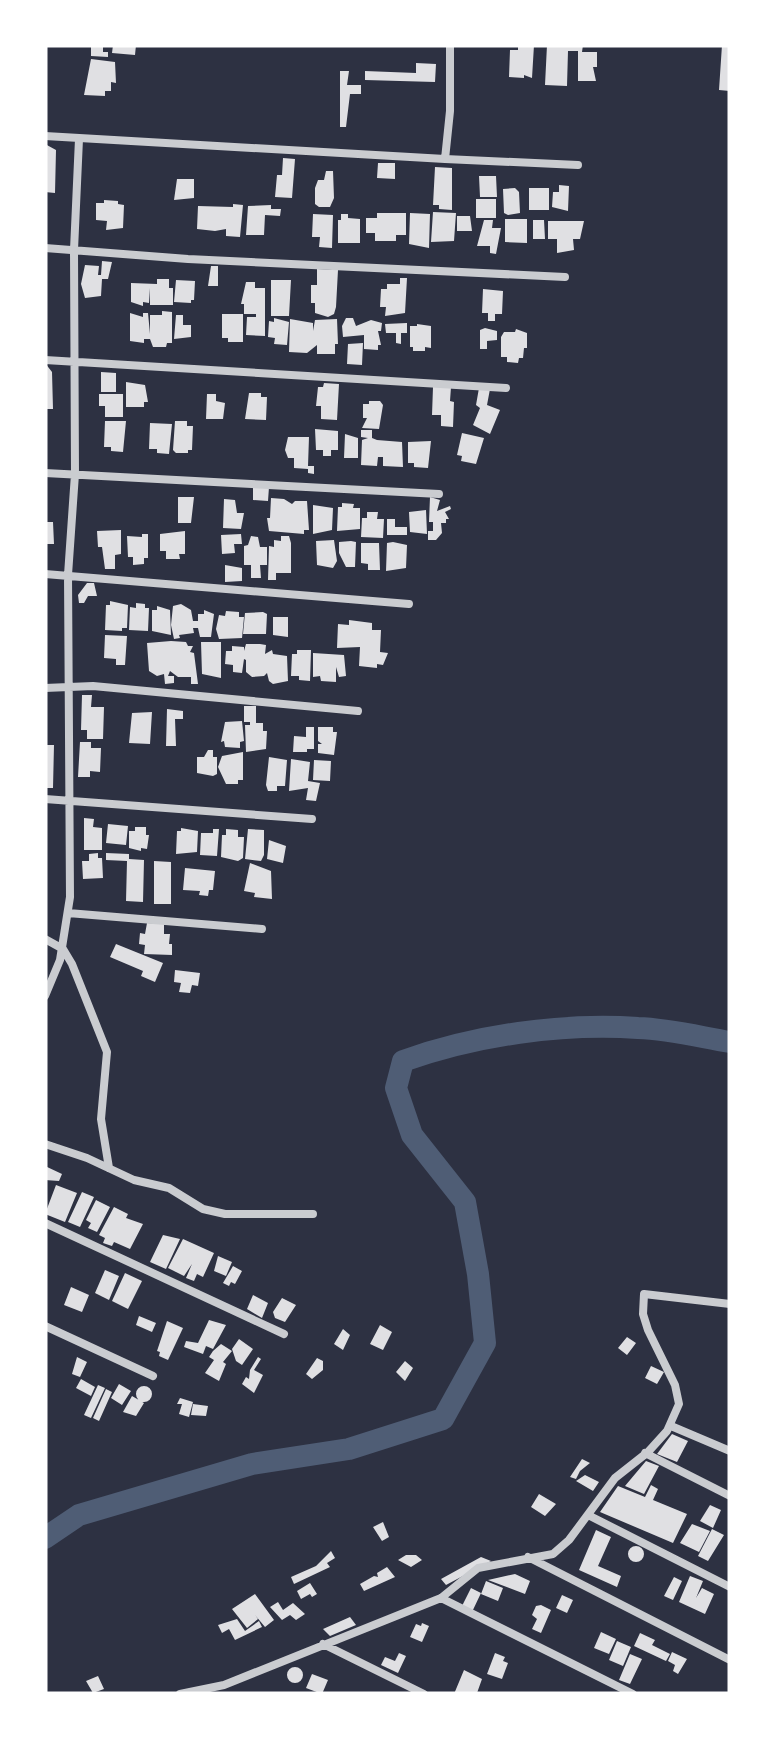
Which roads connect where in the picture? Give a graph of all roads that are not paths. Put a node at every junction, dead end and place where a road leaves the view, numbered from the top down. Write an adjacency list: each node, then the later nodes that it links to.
1 (450, 45): 4 (street)
2 (45, 136): 3 (street)
3 (79, 138): 4 (street); 7 (street)
4 (445, 159): 5 (street)
5 (578, 165)
6 (45, 248): 7 (street)
7 (74, 250): 8 (street); 10 (street)
8 (565, 277)
9 (45, 360): 10 (street)
10 (74, 362): 11 (street); 13 (street)
11 (506, 388)
12 (45, 473): 13 (street)
13 (75, 474): 14 (street); 16 (street)
14 (439, 494)
15 (45, 574): 16 (street)
16 (68, 575): 17 (street); 19 (street)
17 (410, 604)
18 (45, 688): 19 (street)
19 (68, 690): 20 (street); 22 (street)
20 (358, 712)
21 (45, 800): 22 (street)
22 (70, 801): 23 (street); 24 (street)
23 (312, 819)
24 (68, 913): 25 (street); 27 (street)
25 (262, 929)
26 (45, 938): 27 (street)
27 (62, 949): 28 (street); 30 (street)
28 (45, 996)
29 (45, 1144): 30 (street)
30 (109, 1168): 31 (street)
31 (313, 1214)
32 (45, 1223): 35 (street)
33 (730, 1304): 37 (street)
34 (45, 1326): 36 (street)
35 (284, 1334)
36 (153, 1376)
37 (671, 1426): 38 (street); 39 (street)
38 (730, 1451)
39 (645, 1453): 40 (street); 41 (street)
40 (730, 1496)
41 (588, 1515): 42 (street); 43 (street)
42 (528, 1557): 44 (street); 46 (street)
43 (730, 1587)
44 (441, 1598): 45 (street); 51 (street)
45 (323, 1644): 47 (street); 50 (street)
46 (730, 1660)
47 (224, 1684): 48 (street); 49 (street)
48 (180, 1694)
49 (235, 1694)
50 (424, 1694)
51 (633, 1694)

